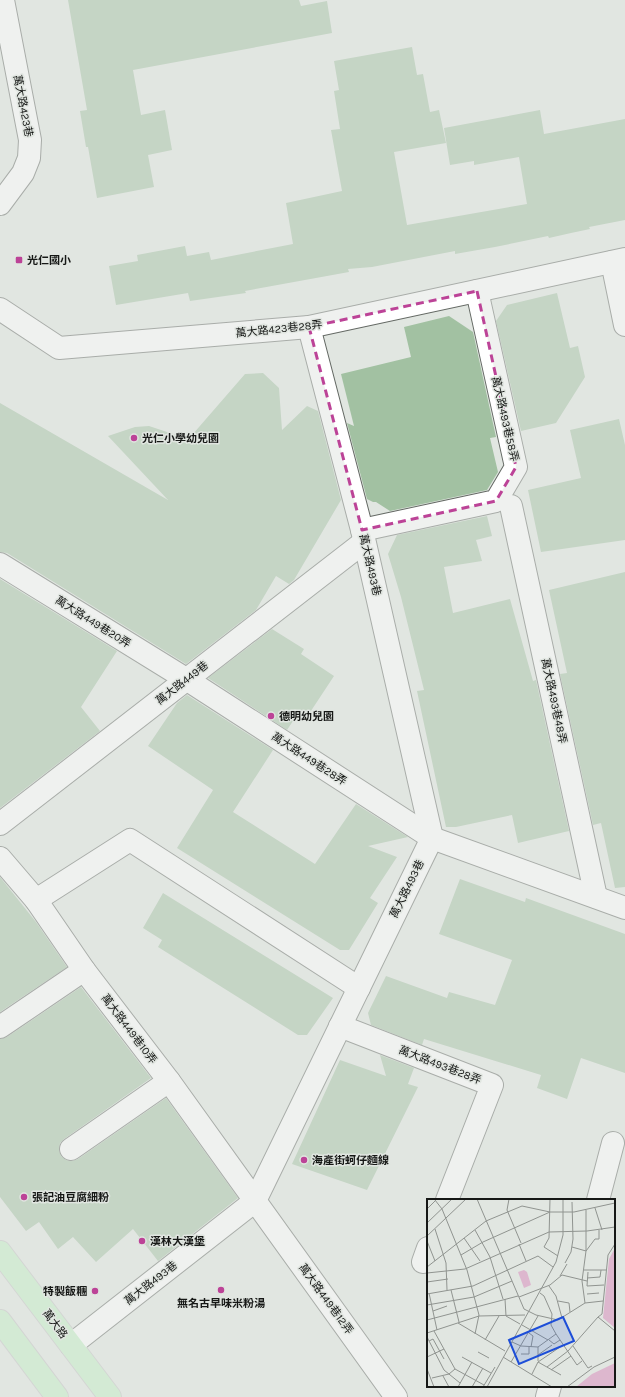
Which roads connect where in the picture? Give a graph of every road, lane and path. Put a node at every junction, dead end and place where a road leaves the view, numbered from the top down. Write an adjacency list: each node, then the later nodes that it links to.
1 (3, 0): 2 (street, 萬大路423巷)
2 (5, 35): 3 (street, 萬大路423巷)
3 (0, 204)
4 (618, 260): 5 (street, 萬大路423巷28弄); 7 (street)
5 (477, 291): 8 (street, 萬大路423巷28弄); 10 (street, 萬大路493巷58弄)
6 (0, 309): 8 (street, 萬大路423巷28弄)
7 (625, 325)
8 (309, 327): 10 (street, 萬大路493巷)
9 (511, 506): 16 (street, 萬大路493巷48弄)
10 (363, 536): 12 (street, 萬大路449巷); 14 (street, 萬大路493巷)
11 (0, 564): 12 (street, 萬大路449巷20弄)
12 (186, 679): 13 (street, 萬大路449巷); 14 (street, 萬大路449巷28弄)
13 (0, 824)
14 (432, 838): 16 (street, 萬大路449巷28弄); 20 (street, 萬大路493巷)
15 (0, 858): 17 (street, 萬大路449巷10弄)
16 (596, 897): 18 (street, 萬大路449巷28弄)
17 (36, 900): 19 (street, 萬大路449巷10弄); 20 (street)
18 (625, 908)
19 (84, 970): 22 (street); 23 (street, 萬大路449巷10弄)
20 (359, 988): 21 (street, 萬大路493巷)
21 (340, 1026): 26 (street, 萬大路493巷28弄); 28 (street, 萬大路493巷)
22 (0, 1027)
23 (169, 1081): 25 (street); 28 (street, 萬大路449巷10弄)
24 (612, 1143): 27 (street)
25 (71, 1149)
26 (447, 1199)
27 (598, 1199)
28 (255, 1201): 31 (street, 萬大路493巷); 35 (street, 萬大路449巷12弄)
29 (0, 1252): 31 (main road, 萬大路)
30 (0, 1321): 33 (main road)
31 (71, 1345): 34 (main road, 萬大路)
32 (550, 1387): 36 (street)
33 (57, 1397)
34 (110, 1397)
35 (396, 1397)
36 (547, 1397)

